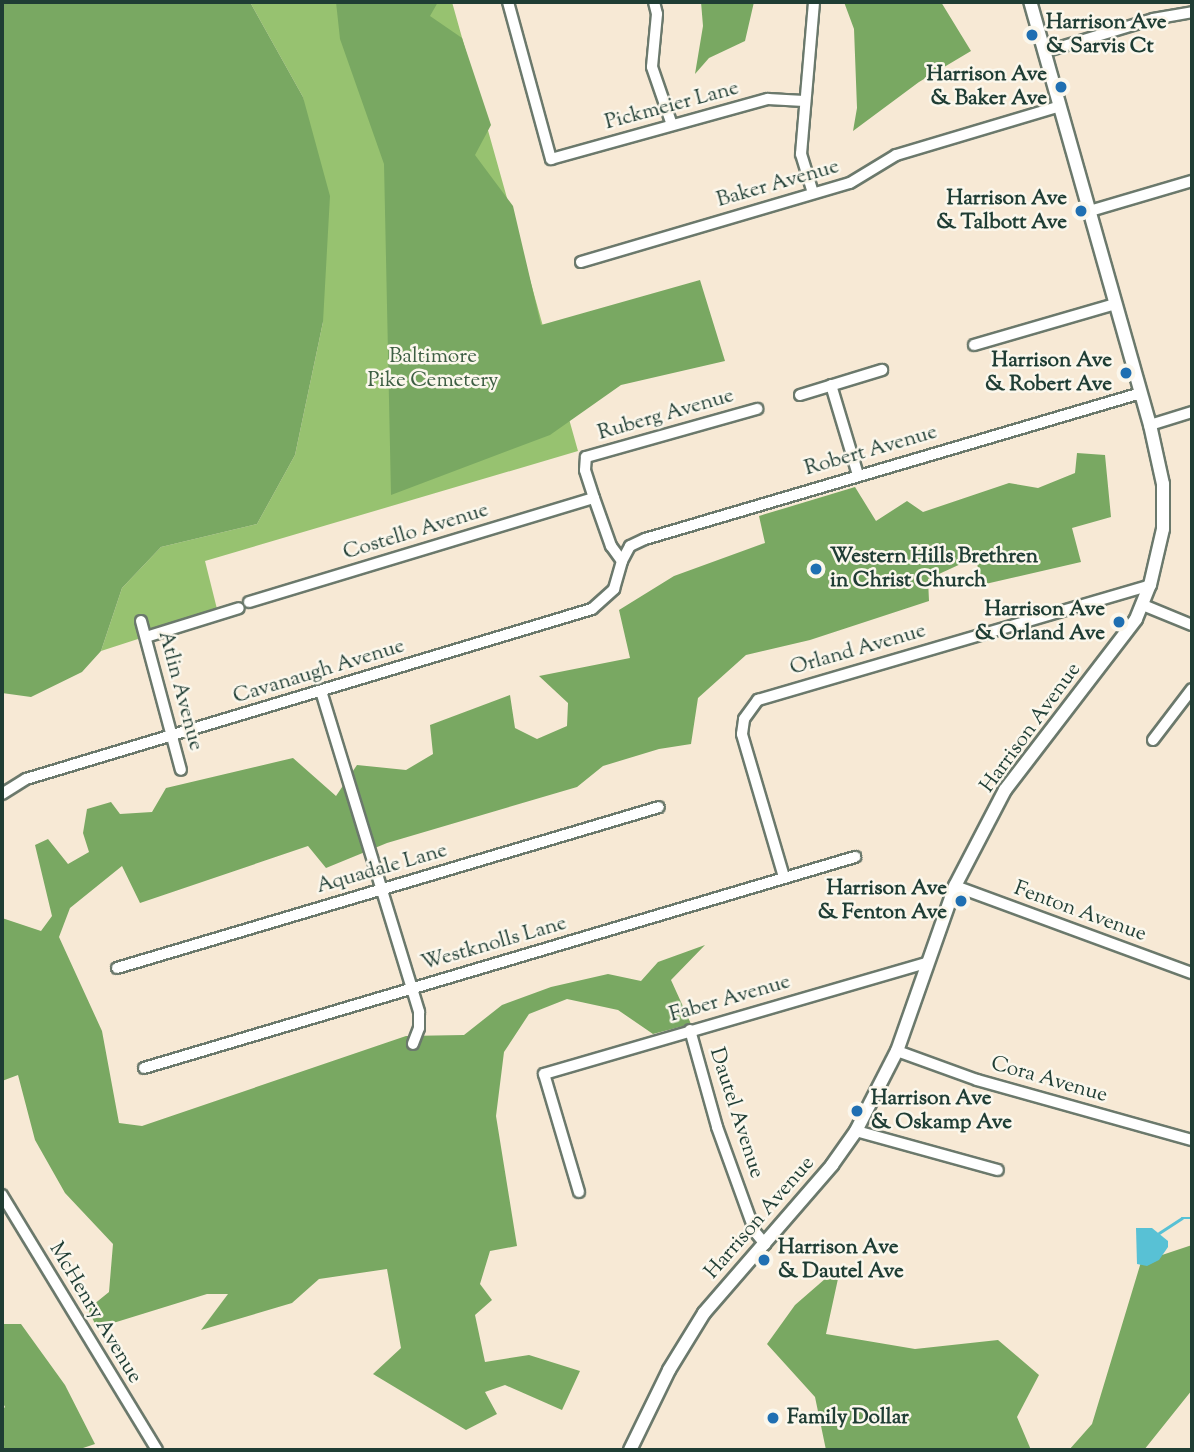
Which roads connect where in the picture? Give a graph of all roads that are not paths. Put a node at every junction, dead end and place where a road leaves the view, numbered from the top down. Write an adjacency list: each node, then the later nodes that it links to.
1 (508, 2): 9 (street, Pickmeier Lane)
2 (654, 2): 9 (street)
3 (814, 2): 7 (street)
4 (1030, 2): 6 (main road, Harrison Avenue)
5 (1192, 12): 6 (street)
6 (1044, 52): 8 (main road, Harrison Avenue)
7 (804, 101): 9 (street, Pickmeier Lane); 11 (street)
8 (1060, 106): 11 (street, Baker Avenue); 12 (main road, Harrison Avenue)
9 (672, 125)
10 (1192, 181): 12 (street)
11 (813, 193): 13 (street, Baker Avenue)
12 (1090, 211): 14 (main road, Harrison Avenue)
13 (581, 262)
14 (1115, 304): 15 (street); 18 (main road, Harrison Avenue)
15 (974, 345)
16 (882, 370): 17 (street)
17 (831, 385): 19 (street); 23 (street)
18 (1141, 393): 22 (main road, Harrison Avenue); 23 (street, Robert Avenue)
19 (800, 395)
20 (757, 409): 24 (street, Ruberg Avenue)
21 (1192, 412): 22 (street)
22 (1150, 425): 26 (main road, Harrison Avenue)
23 (858, 475): 25 (street, Robert Avenue)
24 (594, 498): 25 (street); 30 (street, Costello Avenue)
25 (622, 561): 32 (street, Cavanaugh Avenue)
26 (1150, 585): 27 (main road, Harrison Avenue); 39 (street, Orland Avenue)
27 (1143, 605): 29 (street); 40 (main road, Harrison Avenue)
28 (141, 621): 30 (street, Atlin Avenue)
29 (1192, 625)
30 (146, 637): 33 (street, Atlin Avenue)
31 (1192, 689): 34 (street)
32 (321, 691): 33 (street, Cavanaugh Avenue); 41 (street)
33 (172, 736): 35 (street, Atlin Avenue); 36 (street, Cavanaugh Avenue)
34 (1153, 740)
35 (181, 770)
36 (2, 794)
37 (659, 807): 41 (street, Aquadale Lane)
38 (855, 857): 39 (street, Westknolls Lane)
39 (784, 877): 45 (street, Westknolls Lane)
40 (955, 886): 42 (main road, Harrison Avenue); 44 (street, Fenton Avenue)
41 (383, 889): 43 (street, Aquadale Lane); 45 (street)
42 (928, 963): 46 (street, Faber Avenue); 48 (main road, Harrison Avenue)
43 (117, 968)
44 (1192, 973)
45 (412, 988): 47 (street); 49 (street, Westknolls Lane)
46 (690, 1030): 53 (street, Faber Avenue); 56 (street, Dautel Avenue)
47 (413, 1044)
48 (897, 1051): 50 (main road, Harrison Avenue); 51 (street, Cora Avenue)
49 (144, 1068)
50 (856, 1131): 52 (street); 56 (main road, Harrison Avenue)
51 (1192, 1140)
52 (998, 1170)
53 (579, 1192)
54 (2, 1195): 55 (street, McHenry Avenue)
55 (6, 1210): 57 (street, McHenry Avenue)
56 (765, 1244): 58 (main road, Harrison Avenue)
57 (157, 1450)
58 (630, 1450)

